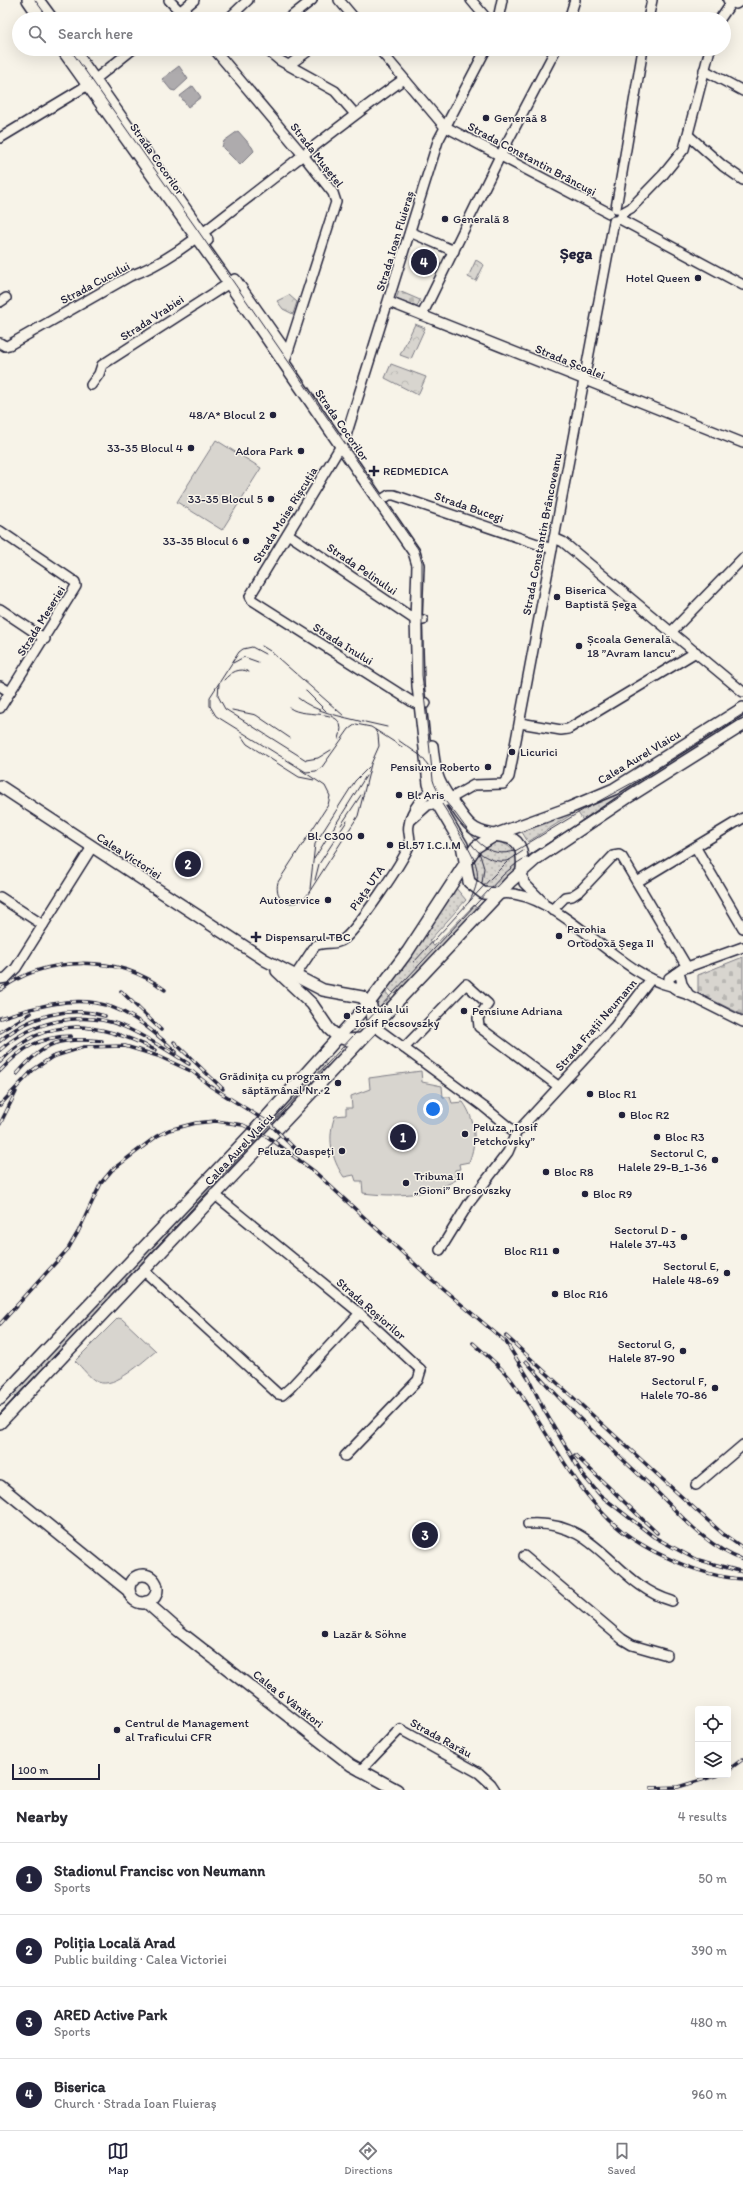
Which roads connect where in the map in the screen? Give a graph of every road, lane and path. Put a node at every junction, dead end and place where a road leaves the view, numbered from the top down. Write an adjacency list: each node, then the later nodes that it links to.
1 (28, 0): 15 (main road)
2 (38, 0): 16 (main road)
3 (169, 0): 14 (street)
4 (194, 0): 14 (street)
5 (248, 0): 17 (street)
6 (312, 0): 18 (street)
7 (339, 0): 19 (street)
8 (471, 0): 20 (street)
9 (502, 0): 21 (street)
10 (574, 0): 22 (street)
11 (652, 0): 23 (street)
12 (742, 0): 13 (street)
13 (730, 1): 24 (street)
14 (180, 11)
15 (36, 12)
16 (47, 12)
17 (235, 12)
18 (297, 12)
19 (348, 12)
20 (481, 12)
21 (499, 12)
22 (571, 12)
23 (649, 12)
24 (724, 12)
25 (68, 56): 39 (main road, Strada Cocorilor)
26 (77, 56): 39 (main road, Strada Cocorilor)
27 (125, 56): 39 (street)
28 (220, 56): 45 (street, Strada Mușețel)
29 (276, 56): 36 (street)
30 (301, 56): 36 (street)
31 (385, 56): 38 (street)
32 (482, 56): 42 (street, Strada Ioan Fluieraș)
33 (552, 56): 46 (street)
34 (642, 56): 48 (street, Strada Constantin Brâncoveanu)
35 (708, 56): 37 (street)
36 (289, 65): 41 (street)
37 (704, 70): 40 (street); 43 (street)
38 (404, 79): 41 (street, Strada Cucului); 42 (street)
39 (91, 82): 44 (street); 50 (main road, Strada Cocorilor)
40 (743, 92)
41 (355, 114): 45 (street, Strada Cucului)
42 (444, 126): 46 (street, Strada Constantin Brâncuși); 49 (street, Strada Ioan Fluieraș)
43 (688, 136): 47 (street); 48 (street)
44 (0, 138)
45 (303, 155): 50 (street, Strada Cucului); 57 (street, Strada Mușețel)
46 (500, 156): 48 (street, Strada Constantin Brâncuși); 51 (street)
47 (743, 180)
48 (616, 215): 53 (street, Strada Constantin Brâncuși); 58 (street, Strada Constantin Brâncoveanu)
49 (410, 232): 51 (street); 54 (street, Strada Ioan Fluieraș)
50 (199, 236): 52 (main road, Strada Cocorilor); 56 (street, Strada Cucului)
51 (454, 251): 55 (street)
52 (232, 281): 57 (main road, Strada Cocorilor); 59 (street, Strada Vrabiei)
53 (743, 285)
54 (389, 302): 55 (street, Strada Școalei); 60 (street, Strada Ioan Fluieraș)
55 (422, 315): 58 (street, Strada Școalei)
56 (2, 344)
57 (286, 359): 60 (main road, Strada Cocorilor)
58 (583, 380): 61 (street, Strada Școalei); 65 (street, Strada Constantin Brâncoveanu)
59 (91, 385)
60 (344, 443): 62 (main road, Strada Cocorilor); 64 (street, Strada Moise Rișcuția)
61 (743, 444)
62 (383, 499): 66 (street, Strada Bucegi); 70 (main road, Strada Cocorilor)
63 (0, 531): 72 (street, Strada Meseriei)
64 (288, 534): 68 (street, Strada Moise Rișcuția); 70 (street, Strada Pelinului)
65 (554, 538): 66 (street, Strada Constantin Brâncoveanu); 71 (street)
66 (552, 548): 80 (street, Strada Constantin Brâncoveanu)
67 (743, 558): 71 (street)
68 (250, 597): 77 (street, Strada Inului)
69 (0, 609): 72 (street)
70 (419, 620): 77 (main road, Strada Cocorilor)
71 (672, 631): 73 (street)
72 (44, 639): 75 (street, Strada Meseriei)
73 (696, 652): 76 (street); 80 (street)
74 (0, 686): 75 (street)
75 (10, 692): 78 (street, Strada Meseriei)
76 (743, 692)
77 (423, 703): 83 (main road, Strada Cocorilor)
78 (0, 708)
79 (743, 708): 87 (main road, Calea Aurel Vlaicu)
80 (520, 723): 84 (street, Strada Constantin Brâncoveanu)
81 (743, 725): 91 (main road, Calea Aurel Vlaicu)
82 (0, 786): 88 (main road, Calea Victoriei)
83 (436, 788): 84 (main road, Strada Cocorilor); 86 (street)
84 (442, 801): 86 (street); 87 (main road, Strada Cocorilor); 90 (main road, Strada Cocorilor)
85 (743, 818): 89 (street)
86 (410, 821): 102 (street, Piața UTA)
87 (497, 834): 90 (main road, Calea Aurel Vlaicu); 91 (main road)
88 (92, 847): 96 (street); 99 (main road, Calea Victoriei)
89 (696, 848): 92 (street); 97 (street)
90 (464, 865): 93 (main road); 106 (main road, Calea Aurel Vlaicu)
91 (522, 871): 93 (main road, Calea Aurel Vlaicu); 95 (street)
92 (637, 882): 95 (street); 100 (street)
93 (499, 894): 95 (street); 108 (main road, Calea Aurel Vlaicu)
94 (0, 897): 96 (street)
95 (550, 909): 104 (street)
96 (43, 925): 103 (street)
97 (743, 928)
98 (743, 947): 100 (street)
99 (268, 963): 102 (main road, Calea Victoriei); 109 (main road, Calea Victoriei)
100 (691, 967): 101 (street); 105 (street)
101 (673, 974): 104 (street); 105 (street)
102 (295, 976): 106 (main road, Calea Victoriei)
103 (0, 979)
104 (652, 980): 105 (street); 113 (street, Strada Frații Neumann)
105 (677, 984): 107 (street)
106 (369, 1003): 108 (main road); 109 (main road, Calea Aurel Vlaicu)
107 (743, 1022)
108 (374, 1026): 110 (street); 111 (main road, Calea Aurel Vlaicu)
109 (338, 1037): 111 (main road); 119 (main road, Calea Aurel Vlaicu)
110 (388, 1038): 111 (street); 112 (street)
111 (361, 1039): 115 (main road, Calea Aurel Vlaicu)
112 (404, 1048): 113 (street, Strada Frații Neumann); 114 (street)
113 (558, 1086): 114 (street, Strada Frații Neumann)
114 (516, 1133): 116 (street, Strada Frații Neumann)
115 (214, 1194): 117 (main road, Calea Aurel Vlaicu); 118 (street, Strada Roșiorilor)
116 (440, 1250)
117 (143, 1270): 118 (street); 120 (main road, Calea Aurel Vlaicu)
118 (360, 1313): 122 (street, Strada Roșiorilor)
119 (0, 1399)
120 (0, 1423)
121 (743, 1446): 123 (street)
122 (345, 1456)
123 (696, 1485)
124 (0, 1486): 127 (main road)
125 (528, 1524): 131 (street)
126 (524, 1556): 134 (street)
127 (108, 1574): 128 (main road); 129 (main road)
128 (135, 1578): 129 (main road); 130 (main road)
129 (129, 1591): 132 (main road)
130 (155, 1594): 132 (main road); 133 (main road, Calea 6 Vânători)
131 (672, 1601)
132 (146, 1602): 133 (main road, Calea 6 Vânători)
133 (167, 1621): 135 (main road, Calea 6 Vânători)
134 (666, 1655)
135 (360, 1770): 136 (main road, Calea 6 Vânători); 137 (street, Strada Rarău)
136 (397, 1790)
137 (495, 1790)

